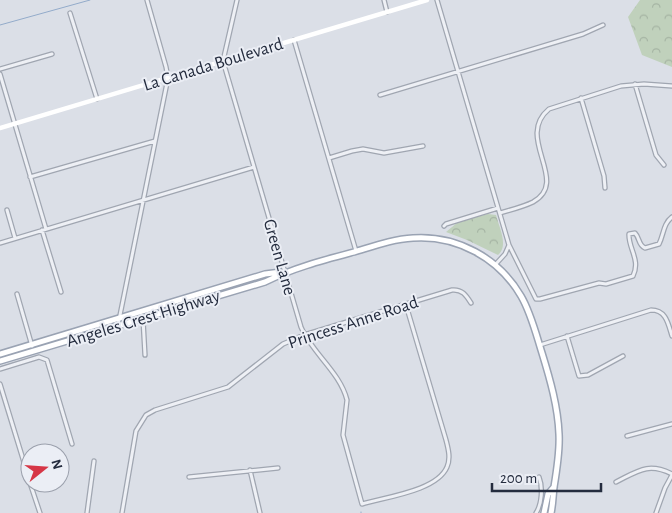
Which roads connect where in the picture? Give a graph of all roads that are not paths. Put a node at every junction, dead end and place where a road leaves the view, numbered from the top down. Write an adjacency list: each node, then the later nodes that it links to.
1 (147, 0): 15 (street)
2 (237, 0): 11 (street, Green Lane)
3 (384, 0): 6 (street)
4 (427, 0): 6 (street, La Canada Boulevard)
5 (437, 0): 13 (street)
6 (388, 12): 9 (street, La Canada Boulevard)
7 (70, 13): 20 (street)
8 (603, 25): 13 (street)
9 (294, 40): 11 (street, La Canada Boulevard); 25 (street)
10 (52, 54): 12 (street)
11 (223, 61): 15 (street, La Canada Boulevard); 27 (street, Green Lane)
12 (0, 69)
13 (458, 72): 18 (street); 32 (street)
14 (0, 74): 21 (street)
15 (168, 78): 20 (street, La Canada Boulevard); 23 (street)
16 (635, 84): 17 (street); 19 (street); 26 (street)
17 (672, 86)
18 (380, 95)
19 (581, 98): 29 (street); 32 (street)
20 (97, 99): 21 (street, La Canada Boulevard)
21 (15, 124): 22 (street, La Canada Boulevard); 28 (street)
22 (0, 128)
23 (155, 141): 28 (street); 30 (street)
24 (423, 146): 25 (street)
25 (329, 158): 39 (street)
26 (664, 165)
27 (254, 167): 30 (street); 41 (street, Green Lane)
28 (30, 177): 35 (street)
29 (605, 188)
30 (143, 200): 35 (street); 46 (street)
31 (7, 210): 36 (street)
32 (499, 210): 34 (street); 38 (street)
33 (672, 217): 38 (street)
34 (444, 226)
35 (44, 230): 36 (street); 42 (street)
36 (15, 238): 37 (street)
37 (0, 243)
38 (509, 245): 40 (street)
39 (356, 251): 40 (main road, Angeles Crest Highway); 41 (main road, Angeles Crest Highway)
40 (495, 264): 53 (main road, Angeles Crest Highway)
41 (284, 272): 46 (main road, Angeles Crest Highway); 47 (main road, Angeles Crest Highway); 50 (street, Green Lane)
42 (61, 292)
43 (17, 294): 52 (street)
44 (471, 302): 45 (street, Princess Anne Road)
45 (406, 305): 50 (street, Princess Anne Road); 50 (street, Green Lane)
46 (119, 318): 48 (street); 52 (main road, Angeles Crest Highway)
47 (143, 318): 48 (main road, Angeles Crest Highway); 56 (street)
48 (118, 326): 55 (main road, Angeles Crest Highway)
49 (672, 334): 51 (street)
50 (304, 336): 76 (street, Princess Anne Road)
51 (566, 336): 53 (street); 57 (street)
52 (31, 345): 54 (main road, Angeles Crest Highway); 55 (street)
53 (539, 345): 72 (main road, Angeles Crest Highway)
54 (0, 352): 58 (street)
55 (34, 352): 58 (main road, Angeles Crest Highway)
56 (145, 355)
57 (623, 356)
58 (2, 361)
59 (0, 369): 63 (street)
60 (0, 384): 64 (street)
61 (672, 424): 62 (street)
62 (627, 436)
63 (72, 444)
64 (20, 449)
65 (94, 461): 75 (street)
66 (278, 468): 67 (street)
67 (250, 470): 70 (street); 77 (street)
68 (672, 475): 71 (street); 81 (street)
69 (539, 477): 78 (street)
70 (189, 478)
71 (616, 482)
72 (554, 486): 79 (main road); 80 (main road, Angeles Crest Highway)
73 (34, 493): 74 (street)
74 (40, 513)
75 (87, 513)
76 (122, 513)
77 (260, 513)
78 (536, 513)
79 (544, 513)
80 (551, 513)
81 (656, 513)

